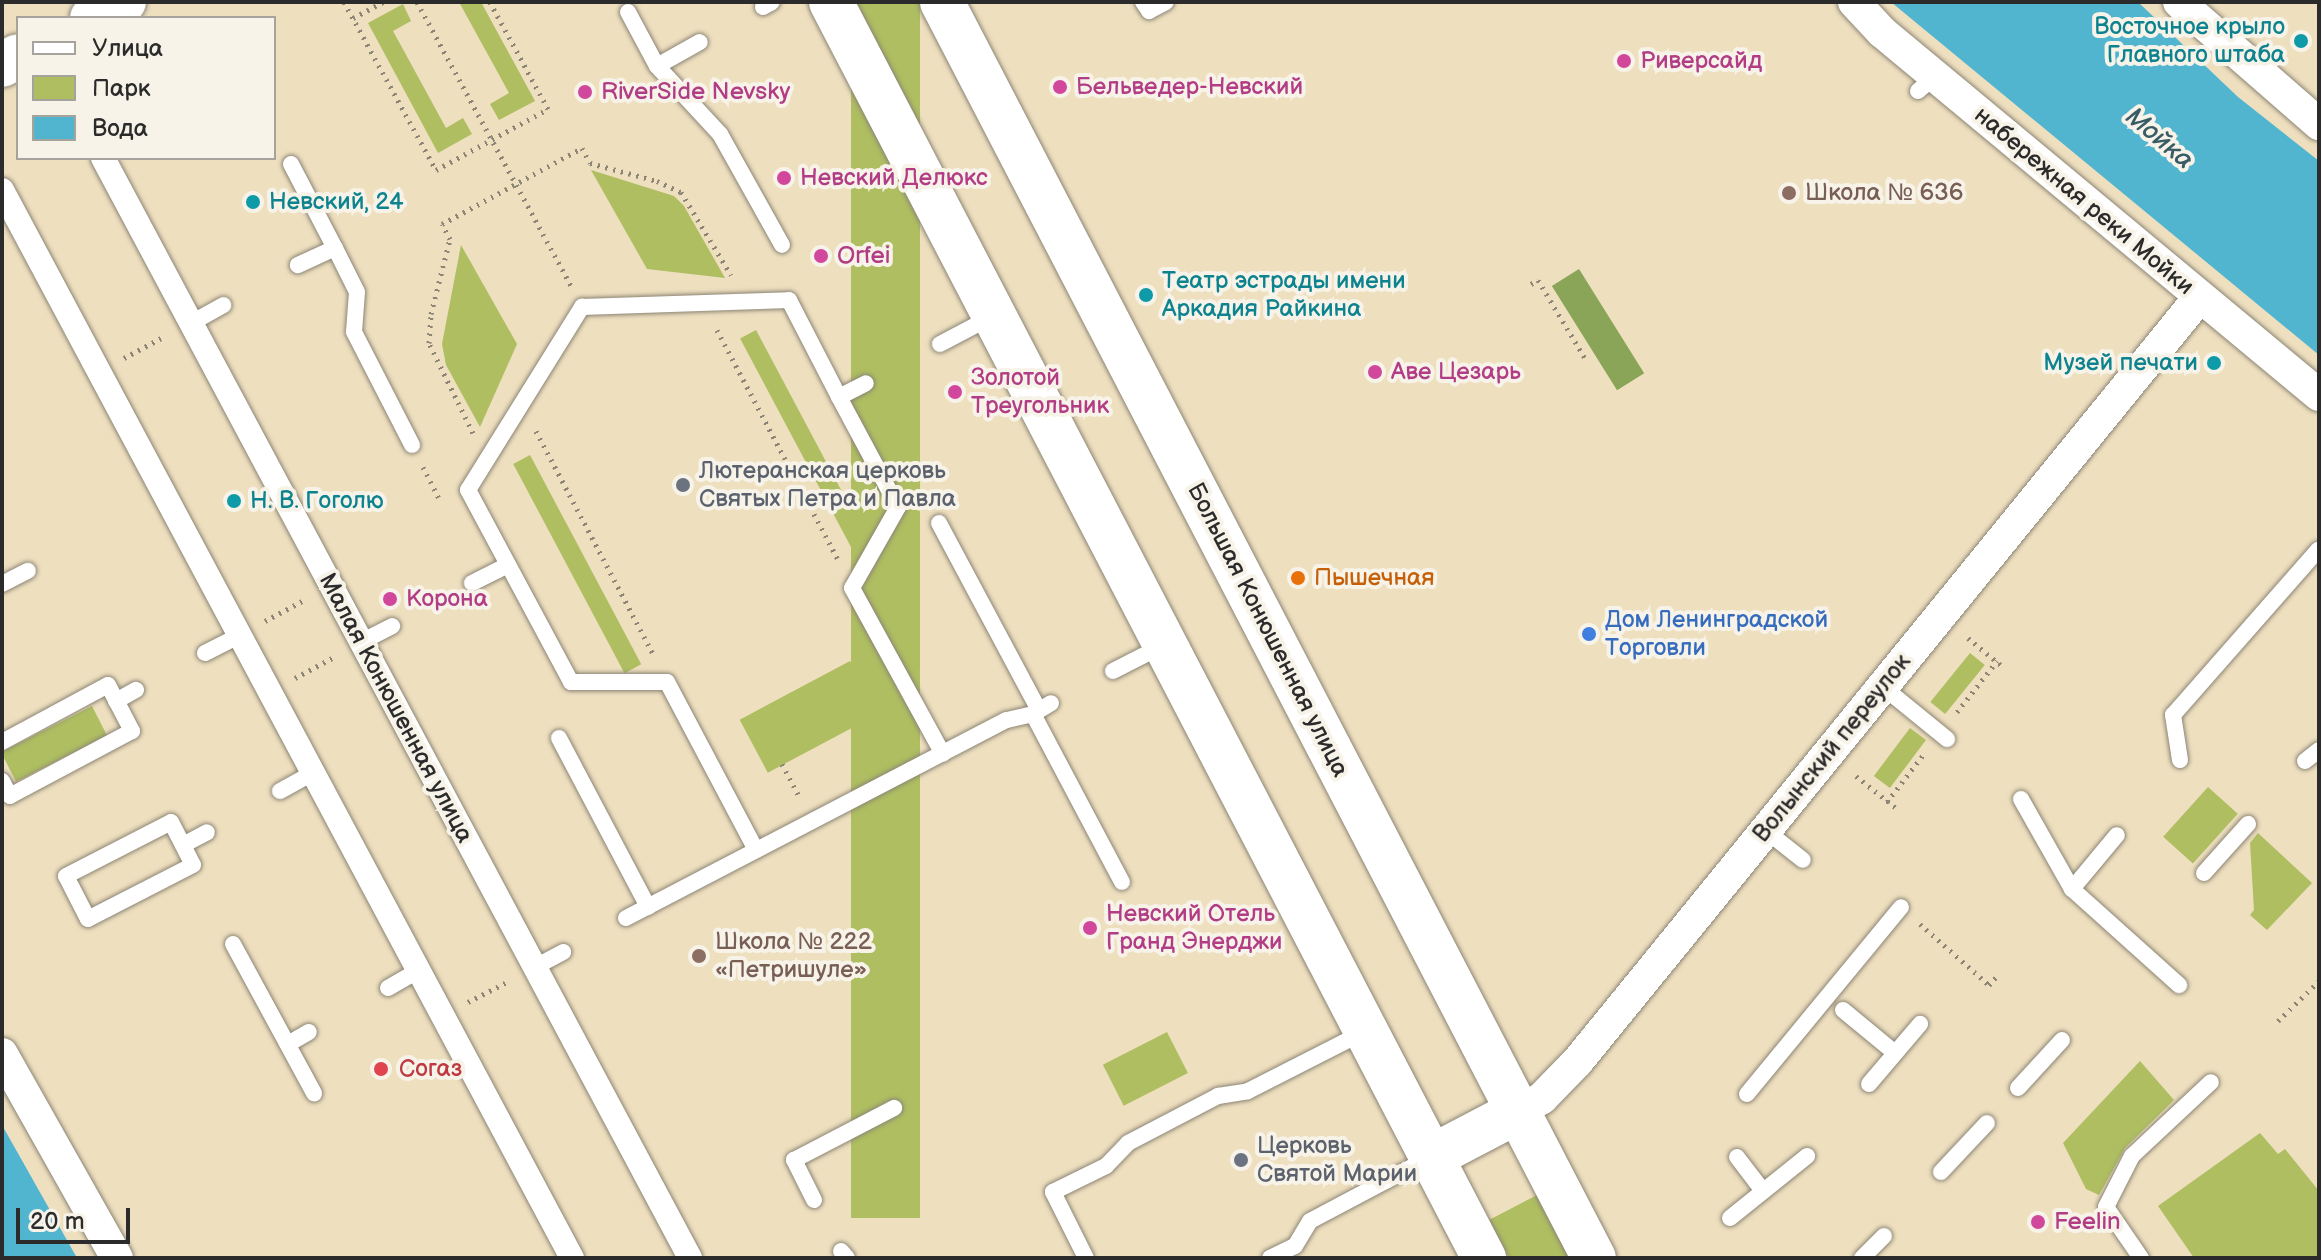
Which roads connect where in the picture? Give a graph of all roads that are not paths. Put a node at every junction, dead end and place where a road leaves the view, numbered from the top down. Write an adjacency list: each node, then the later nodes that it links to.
1 (124, 2): 9 (main road)
2 (831, 2): 21 (main road)
3 (942, 2): 92 (main road, Большая Конюшенная улица)
4 (1143, 2): 5 (lane)
5 (1166, 2)
6 (1854, 2): 19 (street, набережная реки Мойки)
7 (2179, 2): 12 (street)
8 (628, 12): 11 (lane)
9 (96, 16)
10 (700, 42): 11 (lane)
11 (657, 66): 16 (lane)
12 (2319, 124)
13 (104, 160): 22 (street, Малая Конюшенная улица)
14 (291, 164): 17 (lane)
15 (2, 190): 35 (street)
16 (782, 245)
17 (335, 248): 18 (lane); 27 (lane)
18 (298, 265)
19 (2199, 298): 25 (street, набережная реки Мойки); 40 (street, Волынский переулок)
20 (223, 305): 22 (lane)
21 (994, 315): 23 (lane); 37 (main road)
22 (191, 323): 36 (street, Малая Конюшенная улица)
23 (940, 344)
24 (866, 383): 26 (lane)
25 (2319, 395)
26 (839, 397): 30 (lane); 48 (lane)
27 (412, 445)
28 (939, 523): 43 (lane)
29 (2318, 550): 49 (lane)
30 (508, 565): 32 (lane); 60 (lane)
31 (28, 571): 33 (lane)
32 (472, 583)
33 (2, 584)
34 (392, 626): 36 (lane)
35 (240, 635): 38 (lane); 51 (street)
36 (361, 642): 74 (street, Малая Конюшенная улица)
37 (1165, 644): 39 (lane); 80 (main road)
38 (205, 653)
39 (1113, 671)
40 (1882, 686): 45 (lane); 56 (street, Волынский переулок)
41 (136, 690): 42 (lane)
42 (116, 701): 46 (lane); 52 (lane)
43 (1041, 709): 48 (lane); 63 (lane)
44 (559, 738): 65 (lane)
45 (1947, 739)
46 (2, 742)
47 (2319, 750): 50 (lane)
48 (943, 754): 60 (lane)
49 (2180, 760)
50 (2305, 761)
51 (313, 773): 53 (lane); 75 (street)
52 (2, 781)
53 (280, 791)
54 (2021, 799): 64 (lane)
55 (2248, 824): 62 (lane)
56 (1765, 830): 61 (lane); 92 (street, Волынский переулок)
57 (207, 832): 59 (lane)
58 (2117, 835): 64 (lane)
59 (183, 845): 59 (lane)
60 (756, 850): 65 (lane)
61 (1803, 860)
62 (2204, 873)
63 (1122, 882)
64 (2072, 889): 72 (lane)
65 (648, 907): 68 (lane)
66 (1901, 907): 69 (lane)
67 (1871, 916): 69 (lane)
68 (626, 918)
69 (1885, 927): 90 (lane)
70 (2149, 933): 72 (lane)
71 (233, 944): 83 (lane)
72 (2137, 947): 76 (lane)
73 (563, 952): 74 (lane)
74 (535, 967): 105 (street, Малая Конюшенная улица)
75 (419, 970): 77 (lane); 104 (street)
76 (2179, 985)
77 (388, 988)
78 (1843, 1010): 84 (lane)
79 (1920, 1024): 84 (lane)
80 (1366, 1031): 95 (main road); 106 (lane)
81 (309, 1032): 83 (lane)
82 (2062, 1040): 88 (lane)
83 (288, 1044): 89 (lane)
84 (1895, 1053): 87 (lane)
85 (2, 1054): 103 (street)
86 (2211, 1082): 111 (lane)
87 (1869, 1084)
88 (2018, 1088)
89 (314, 1093)
90 (1747, 1094)
91 (894, 1108): 99 (lane)
92 (1517, 1112): 95 (main road, Волынский переулок); 109 (main road, Большая Конюшенная улица)
93 (1987, 1123): 97 (lane)
94 (1807, 1156): 98 (lane)
95 (1431, 1157): 102 (lane); 108 (main road)
96 (1737, 1157): 98 (lane)
97 (1941, 1172)
98 (1763, 1191): 100 (lane)
99 (814, 1200)
100 (1730, 1218)
101 (1884, 1236): 110 (lane)
102 (1298, 1252): 107 (lane)
103 (117, 1258)
104 (572, 1258)
105 (690, 1258)
106 (1086, 1258)
107 (1270, 1258)
108 (1484, 1258)
109 (1594, 1258)
110 (1862, 1258)
111 (2141, 1258)

